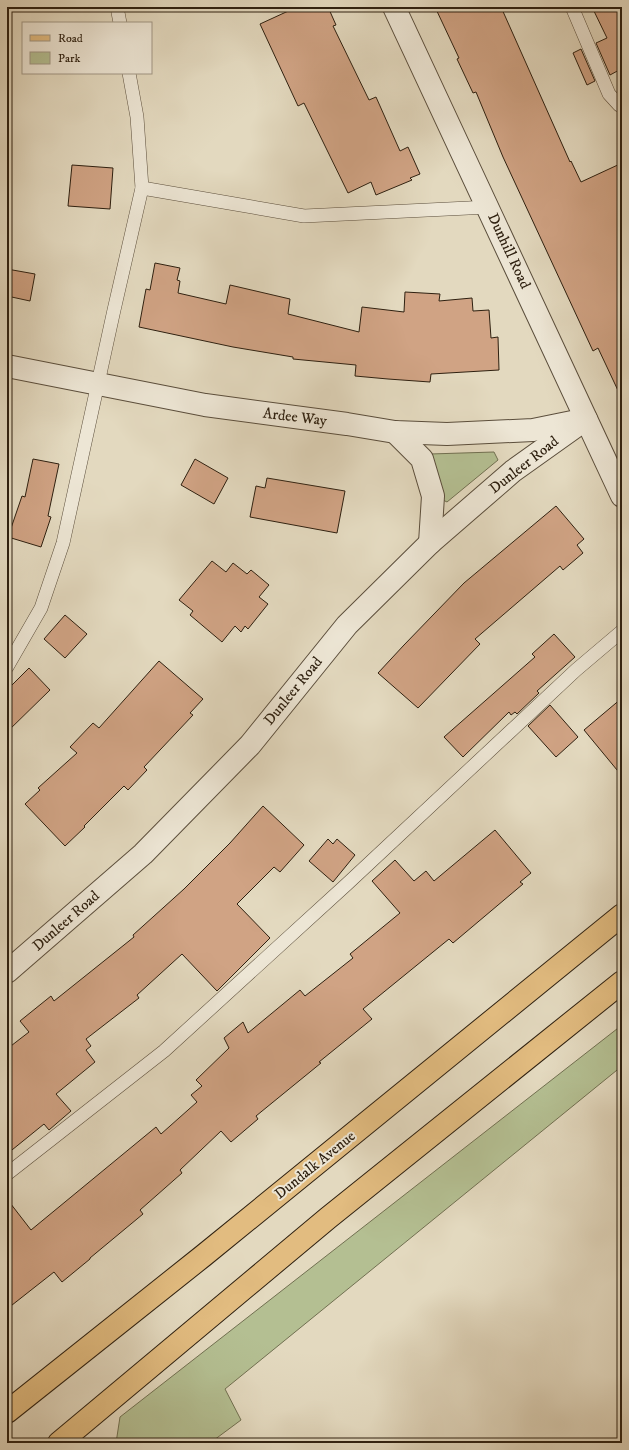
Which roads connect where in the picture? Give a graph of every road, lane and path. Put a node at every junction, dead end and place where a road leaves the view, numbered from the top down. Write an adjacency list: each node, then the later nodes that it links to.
1 (117, 7): 4 (lane)
2 (394, 7): 8 (street, Dunhill Road)
3 (572, 7): 6 (lane)
4 (120, 22)
5 (129, 74): 7 (lane)
6 (622, 106)
7 (142, 188): 8 (lane); 10 (lane)
8 (489, 207): 11 (street, Dunhill Road)
9 (7, 366): 10 (street, Ardee Way)
10 (98, 384): 12 (street, Ardee Way); 16 (lane)
11 (586, 419): 12 (street, Ardee Way); 13 (street, Dunhill Road); 14 (street, Dunleer Road)
12 (395, 432): 14 (street)
13 (622, 496)
14 (430, 543): 18 (street, Dunleer Road)
15 (622, 631): 20 (lane)
16 (7, 667)
17 (622, 915): 21 (main road, Dundalk Avenue)
18 (7, 972)
19 (622, 982): 22 (main road)
20 (7, 1174)
21 (7, 1412)
22 (70, 1439)

